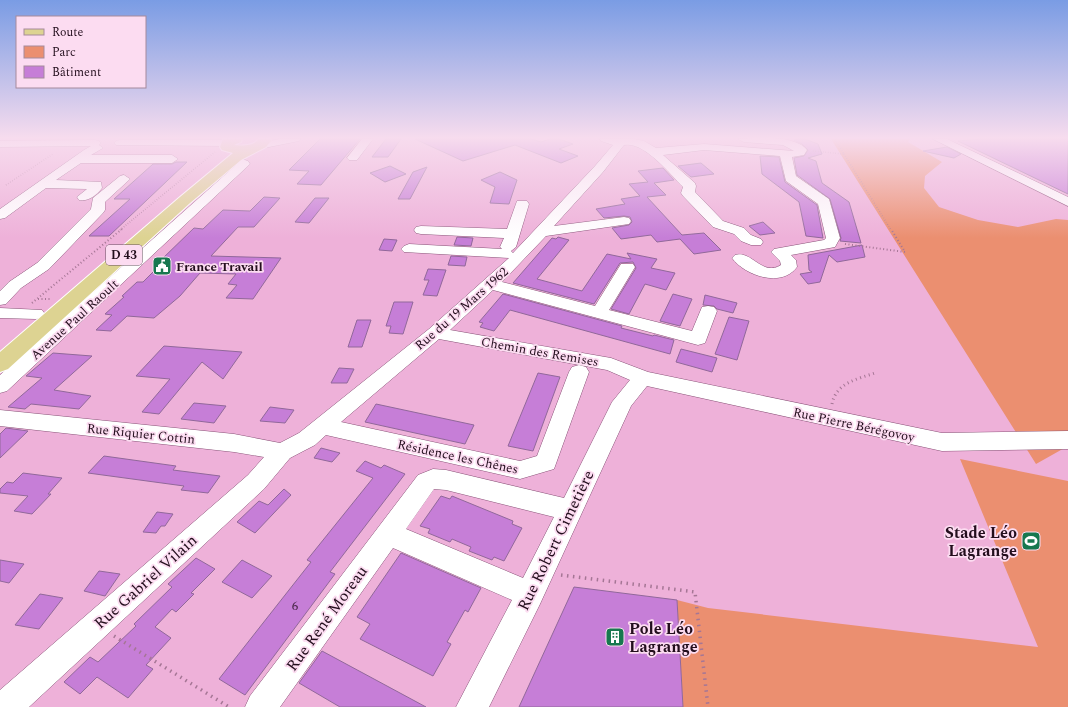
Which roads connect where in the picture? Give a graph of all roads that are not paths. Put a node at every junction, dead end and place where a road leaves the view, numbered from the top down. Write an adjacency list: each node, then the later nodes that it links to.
1 (60, 172): 10 (street)
2 (203, 172): 30 (main road, D 43)
3 (205, 172): 30 (main road, D 43)
4 (235, 172): 36 (street, Avenue Paul Raoult)
5 (589, 172): 18 (street, Rue du 19 Mars 1962)
6 (675, 172): 20 (street)
7 (789, 172): 23 (street)
8 (1007, 172): 12 (street)
9 (124, 179): 26 (street)
10 (42, 184): 11 (street); 14 (street)
11 (84, 196)
12 (1068, 202)
13 (522, 204): 19 (street)
14 (6, 206): 15 (street)
15 (0, 215)
16 (624, 221): 18 (street)
17 (421, 230): 19 (street)
18 (542, 232): 25 (street, Rue du 19 Mars 1962)
19 (512, 234): 22 (street)
20 (756, 242)
21 (409, 249): 22 (street)
22 (506, 254): 25 (street)
23 (740, 258)
24 (628, 267): 29 (street)
25 (496, 279): 29 (street); 31 (street, Rue du 19 Mars 1962)
26 (0, 300)
27 (708, 311): 29 (street)
28 (0, 312): 30 (street)
29 (599, 313)
30 (37, 314): 32 (main road, D 43); 33 (main road, D 43)
31 (435, 332): 35 (street, Chemin des Remises); 38 (street, Rue du 19 Mars 1962)
32 (0, 345)
33 (0, 364)
34 (579, 372): 38 (street, Résidence les Chênes)
35 (643, 378): 39 (street, Rue Pierre Bérégovoy); 41 (street, Rue Robert Cimetière)
36 (0, 386)
37 (0, 418): 40 (street, Rue Riquier Cottin)
38 (321, 426): 40 (street, Rue du 19 Mars 1962)
39 (1068, 440)
40 (282, 452): 45 (street, Rue Gabriel Vilain)
41 (570, 510): 42 (street, Rue René Moreau); 43 (street, Rue Robert Cimetière)
42 (388, 534): 43 (street); 44 (street, Rue René Moreau)
43 (530, 594): 46 (street, Rue Robert Cimetière)
44 (265, 706)
45 (5, 707)
46 (472, 707)

